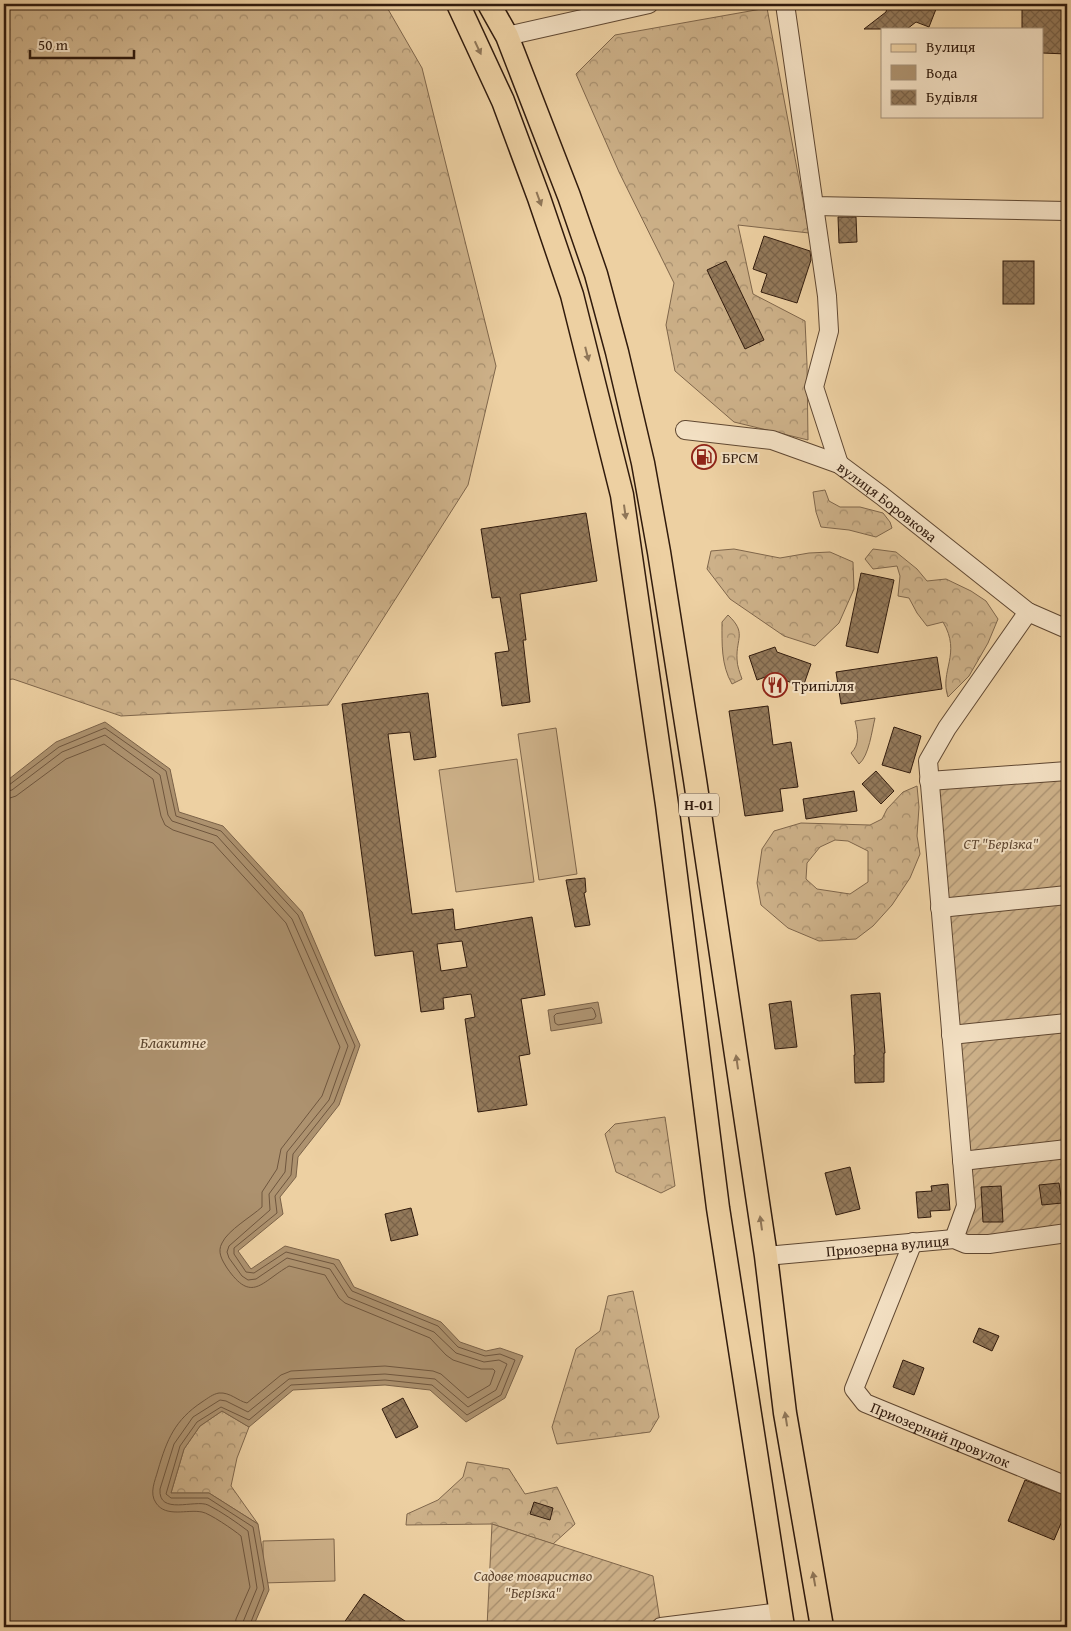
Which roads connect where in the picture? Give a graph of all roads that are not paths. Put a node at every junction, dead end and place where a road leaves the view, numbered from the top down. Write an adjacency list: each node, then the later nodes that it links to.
1 (458, 4): 25 (main road, Н-01, one-way to 25)
2 (489, 4): 5 (main road, Н-01)
3 (649, 4): 5 (street)
4 (785, 4): 6 (street)
5 (507, 36): 23 (main road, Н-01, one-way to 5)
6 (814, 206): 7 (street); 9 (street)
7 (1067, 211)
8 (685, 430): 9 (street, вулиця Боровкова)
9 (839, 464): 10 (street, вулиця Боровкова)
10 (1028, 612): 11 (street, вулиця Боровкова); 13 (street)
11 (1067, 628)
12 (1067, 771): 13 (street)
13 (929, 781): 15 (street)
14 (1067, 895): 15 (street)
15 (940, 908): 17 (street)
16 (1067, 1023): 17 (street)
17 (952, 1035): 19 (street)
18 (1067, 1149): 19 (street)
19 (962, 1161): 21 (street)
20 (1067, 1233): 21 (street, Приозерна вулиця)
21 (954, 1239): 22 (street, Приозерна вулиця)
22 (913, 1242): 23 (street, Приозерна вулиця); 24 (street, Приозерний провулок)
23 (766, 1256): 27 (main road, Н-01, one-way to 23)
24 (1067, 1486)
25 (782, 1620): 26 (street)
26 (661, 1627)
27 (822, 1627)

